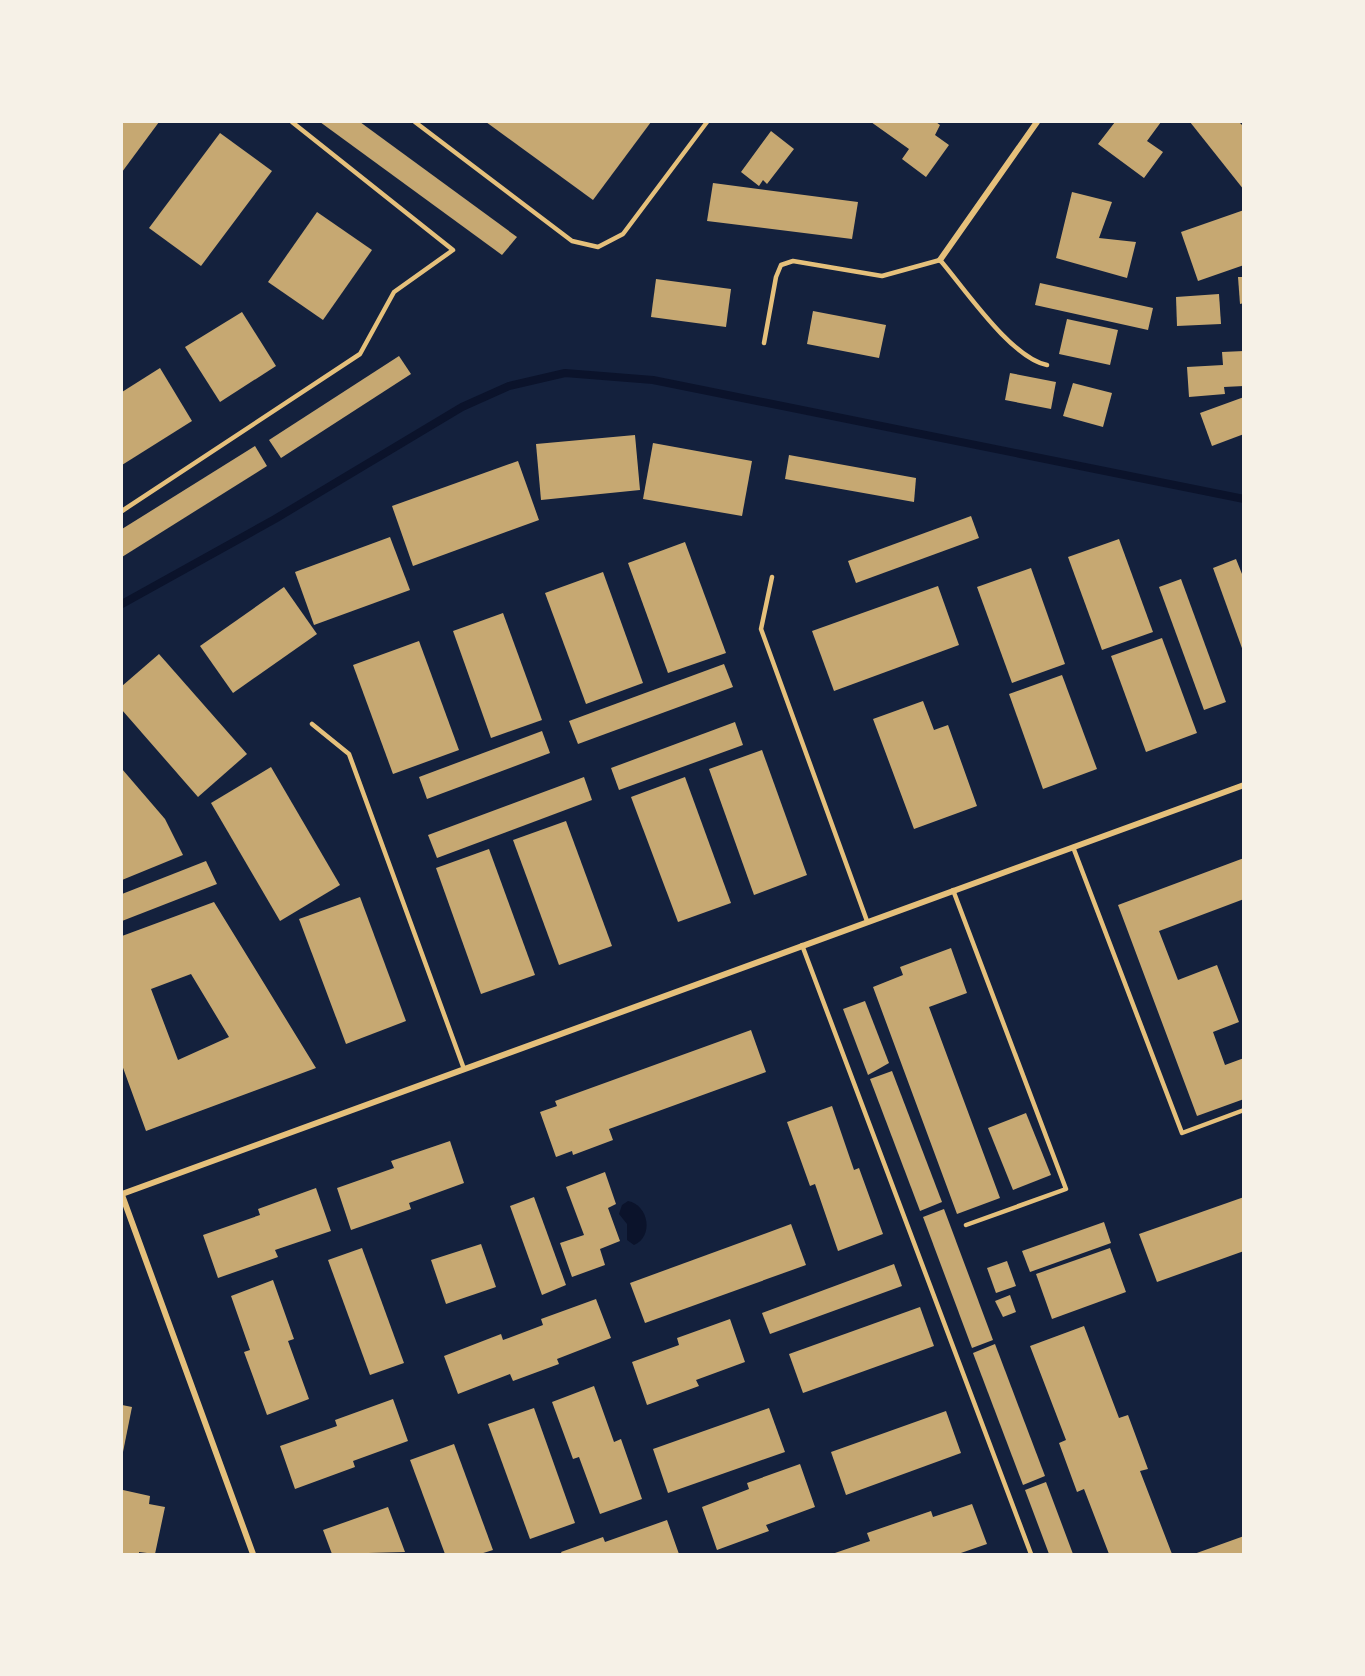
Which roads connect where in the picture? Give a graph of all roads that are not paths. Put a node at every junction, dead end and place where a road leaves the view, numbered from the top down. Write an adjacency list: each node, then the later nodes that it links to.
1 (292, 122): 8 (lane)
2 (415, 122): 3 (lane)
3 (707, 122)
4 (1037, 122): 5 (street)
5 (940, 260): 6 (lane); 7 (lane)
6 (764, 343)
7 (1047, 365)
8 (122, 510)
9 (772, 577): 14 (lane)
10 (312, 724): 16 (lane)
11 (1244, 785): 12 (street)
12 (1073, 847): 13 (street); 17 (lane)
13 (953, 890): 14 (street); 19 (lane)
14 (867, 921): 15 (street)
15 (802, 945): 16 (street); 21 (lane)
16 (464, 1069): 18 (street)
17 (1244, 1110)
18 (122, 1195): 20 (street)
19 (966, 1225)
20 (253, 1554)
21 (1031, 1554)

